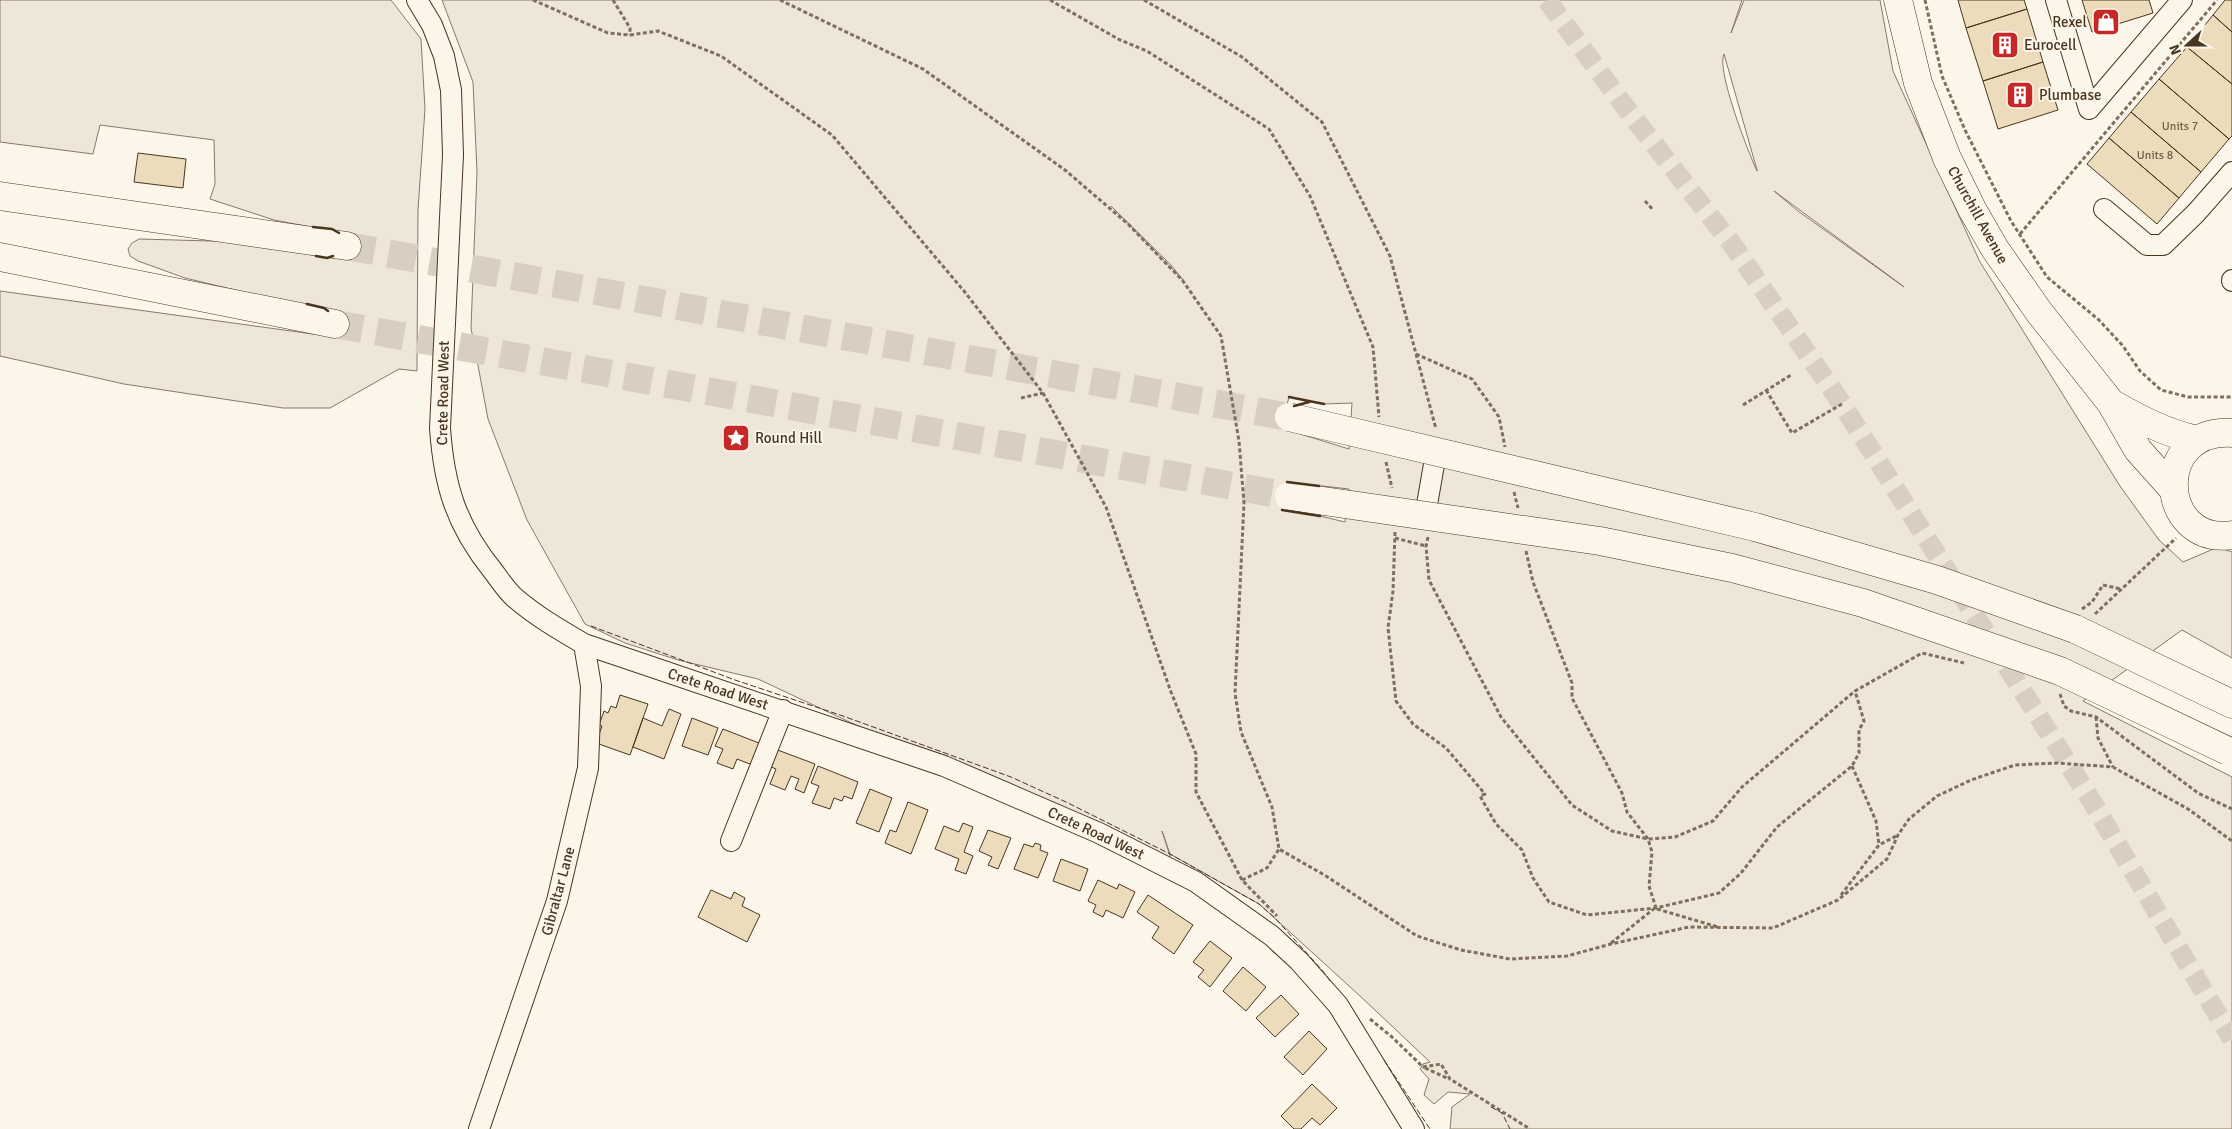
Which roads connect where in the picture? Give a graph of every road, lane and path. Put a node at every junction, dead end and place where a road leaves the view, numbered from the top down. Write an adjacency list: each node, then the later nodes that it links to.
1 (417, 0): 47 (street, Crete Road West)
2 (533, 0): 10 (path)
3 (613, 0): 10 (path)
4 (780, 0): 62 (path)
5 (1898, 0): 29 (highway, Churchill Avenue)
6 (1925, 0): 16 (path)
7 (2056, 0): 9 (street)
8 (2218, 0): 16 (path)
9 (2181, 1)
10 (630, 35): 25 (path)
11 (2232, 172): 14 (street)
12 (0, 196): 17 (highway)
13 (1645, 201): 15 (path)
14 (2104, 209)
15 (1653, 210)
16 (2020, 234): 26 (path)
17 (347, 246)
18 (0, 257): 20 (highway)
19 (0, 263): 20 (highway)
20 (64, 270): 21 (highway)
21 (334, 324)
22 (1416, 354): 35 (path)
23 (1791, 375): 24 (path)
24 (1766, 390): 28 (path); 30 (path)
25 (1043, 393): 27 (path); 63 (path)
26 (2232, 397)
27 (1021, 398)
28 (1842, 404)
29 (2111, 404): 33 (highway, Churchill Avenue); 37 (highway, Churchill Avenue)
30 (1743, 405)
31 (1289, 417): 34 (highway, bridge)
32 (2232, 432): 33 (highway)
33 (2197, 440): 37 (highway)
34 (1436, 453): 40 (street); 51 (highway, bridge)
35 (1507, 456)
36 (1513, 485): 39 (path)
37 (2173, 489): 41 (highway)
38 (1289, 496): 40 (highway, bridge)
39 (1519, 514)
40 (1425, 516): 54 (highway, bridge)
41 (2191, 524): 42 (highway); 46 (path)
42 (2232, 535)
43 (1395, 538): 45 (path)
44 (1525, 543): 65 (path)
45 (1426, 546)
46 (2093, 617)
47 (584, 644): 52 (street, Crete Road West); 72 (street, Gibraltar Lane)
48 (1965, 664): 49 (path)
49 (1855, 691)
50 (2059, 692): 53 (path)
51 (2232, 704)
52 (783, 710): 59 (street); 73 (street, Crete Road West)
53 (2096, 717): 56 (path); 57 (path)
54 (2230, 752)
55 (1852, 766): 61 (path)
56 (2113, 767): 58 (path); 60 (path)
57 (2232, 809)
58 (1898, 835): 61 (path); 64 (path)
59 (731, 841)
60 (2232, 841)
61 (1879, 845): 64 (path)
62 (1279, 850): 63 (path); 68 (path)
63 (1242, 880): 66 (path)
64 (1838, 900): 67 (path)
65 (1656, 908): 67 (path); 68 (path)
66 (1284, 923)
67 (1724, 928): 68 (path)
68 (1611, 944)
69 (1363, 1012): 70 (path)
70 (1423, 1067): 71 (path); 71 (path)
71 (1450, 1079): 74 (path)
72 (479, 1129)
73 (1414, 1129)
74 (1530, 1129)

